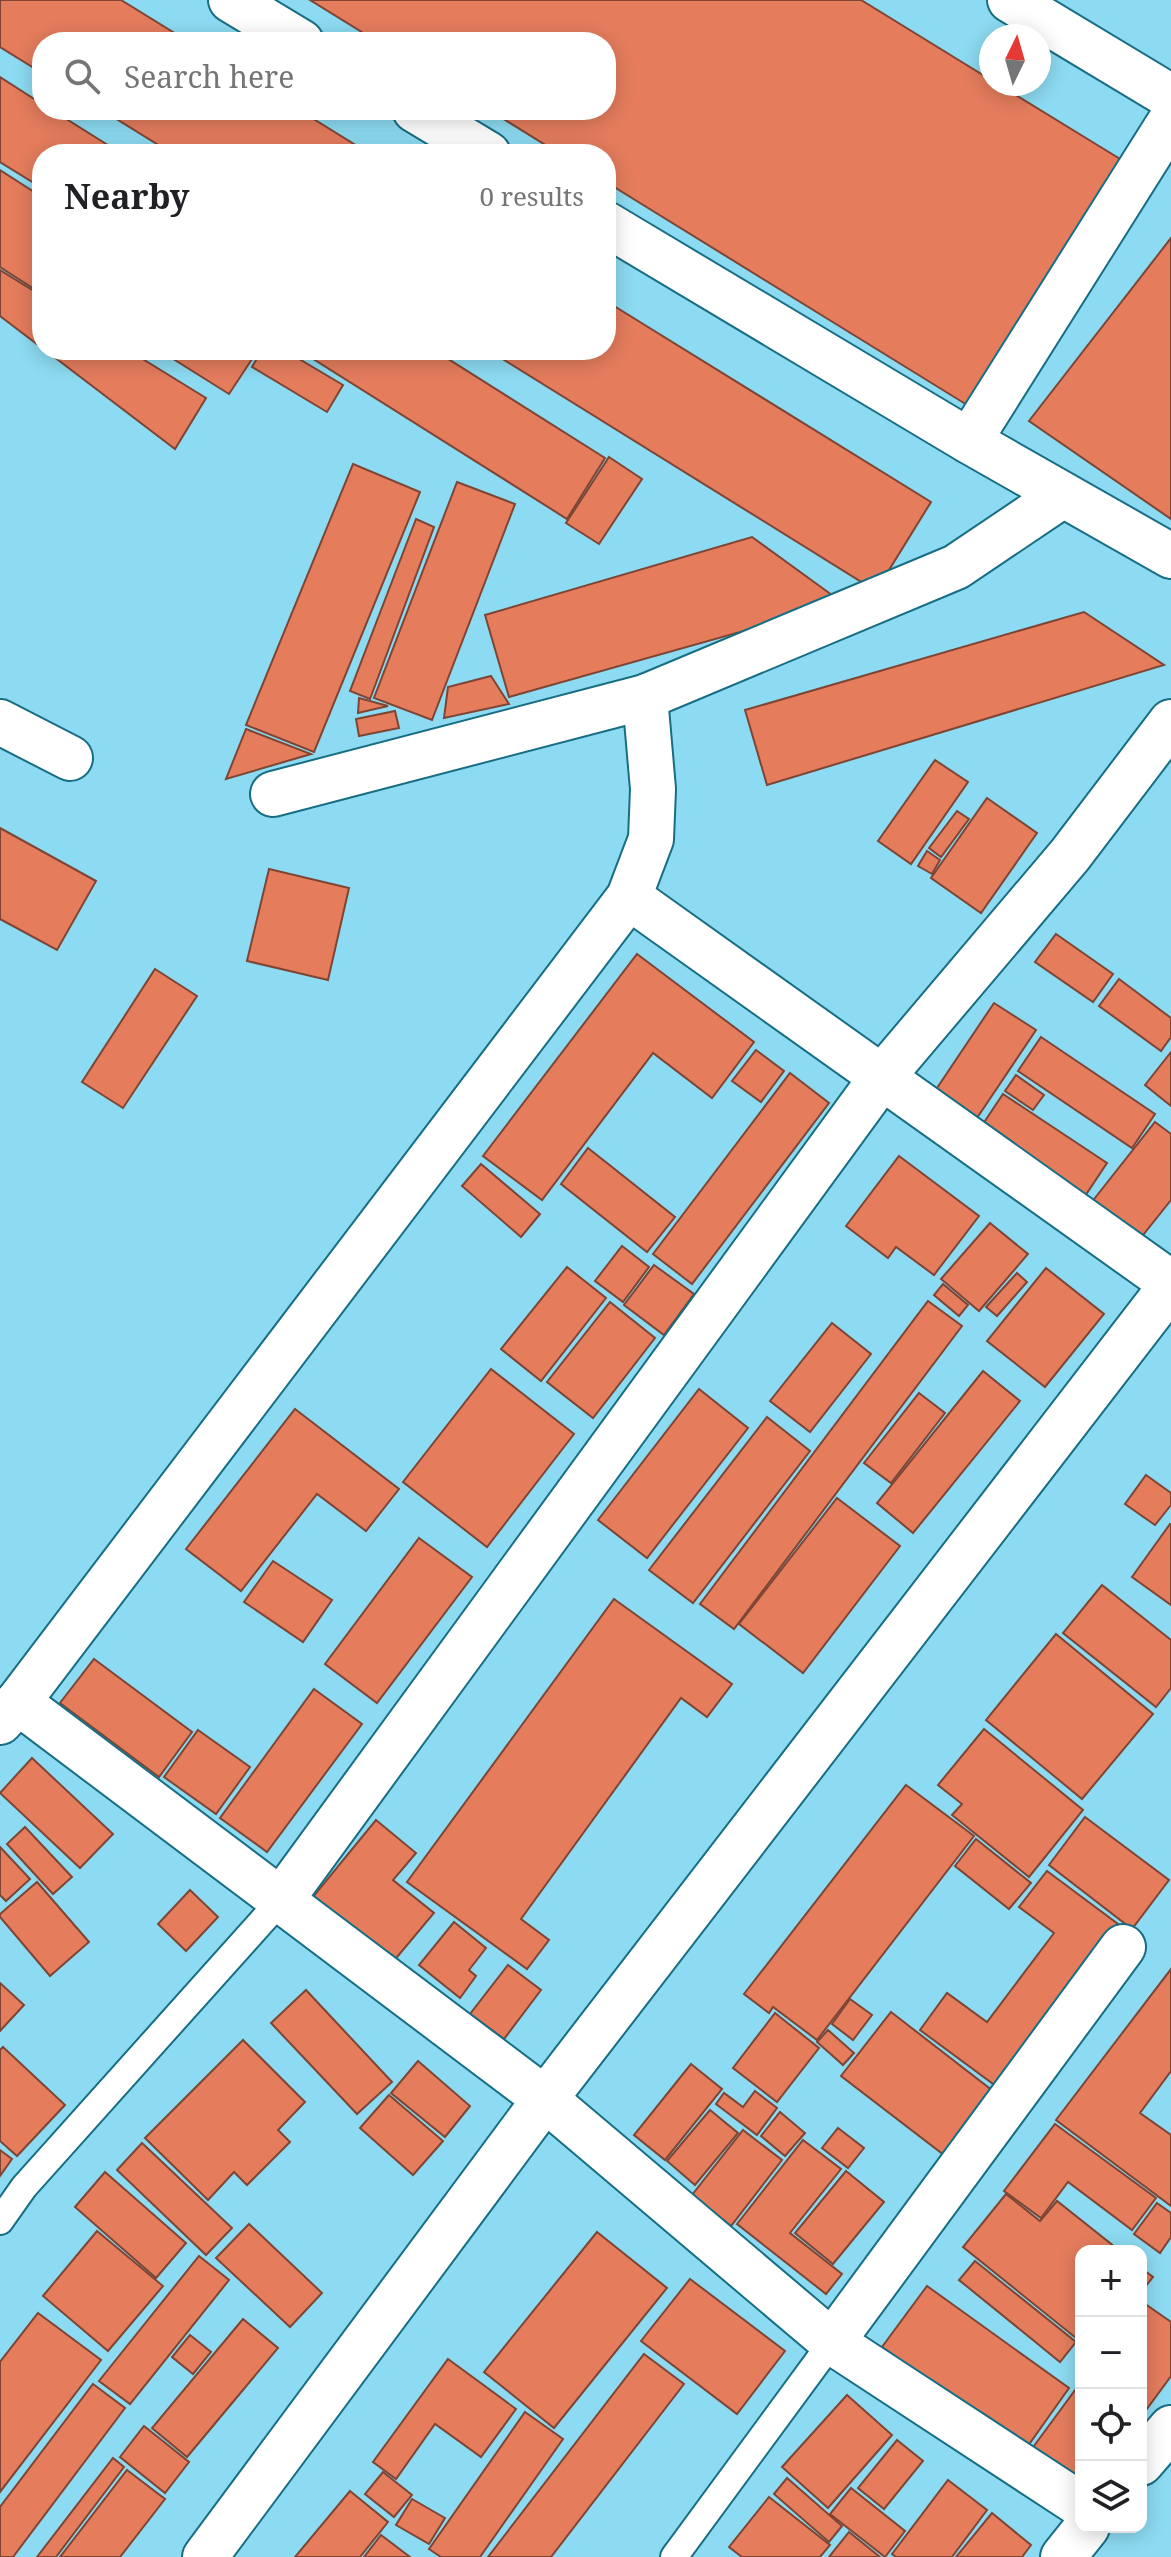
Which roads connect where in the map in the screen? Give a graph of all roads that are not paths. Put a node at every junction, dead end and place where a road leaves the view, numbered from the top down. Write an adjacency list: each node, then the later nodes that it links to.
1 (231, 0): 3 (street)
2 (1010, 0): 4 (street)
3 (284, 32)
4 (1171, 97)
5 (432, 120): 7 (street)
6 (1171, 120): 9 (street)
7 (471, 144)
8 (616, 230): 9 (street)
9 (969, 441): 10 (street)
10 (1063, 495): 11 (street); 12 (street)
11 (1171, 556)
12 (645, 697): 16 (street); 17 (street)
13 (0, 722): 15 (street)
14 (1171, 722): 18 (street)
15 (70, 758)
16 (273, 794)
17 (629, 897): 18 (street); 20 (street)
18 (882, 1077): 19 (street); 21 (street)
19 (1171, 1285): 23 (street)
20 (9, 1712): 21 (street)
21 (281, 1900): 23 (street); 24 (lane)
22 (1123, 1947): 25 (street)
23 (545, 2099): 25 (street); 30 (street)
24 (0, 2221)
25 (832, 2342): 28 (street); 31 (lane)
26 (1171, 2428): 27 (street)
27 (1143, 2461)
28 (1075, 2501)
29 (1082, 2533): 32 (street)
30 (205, 2557)
31 (674, 2557)
32 (1063, 2557)

